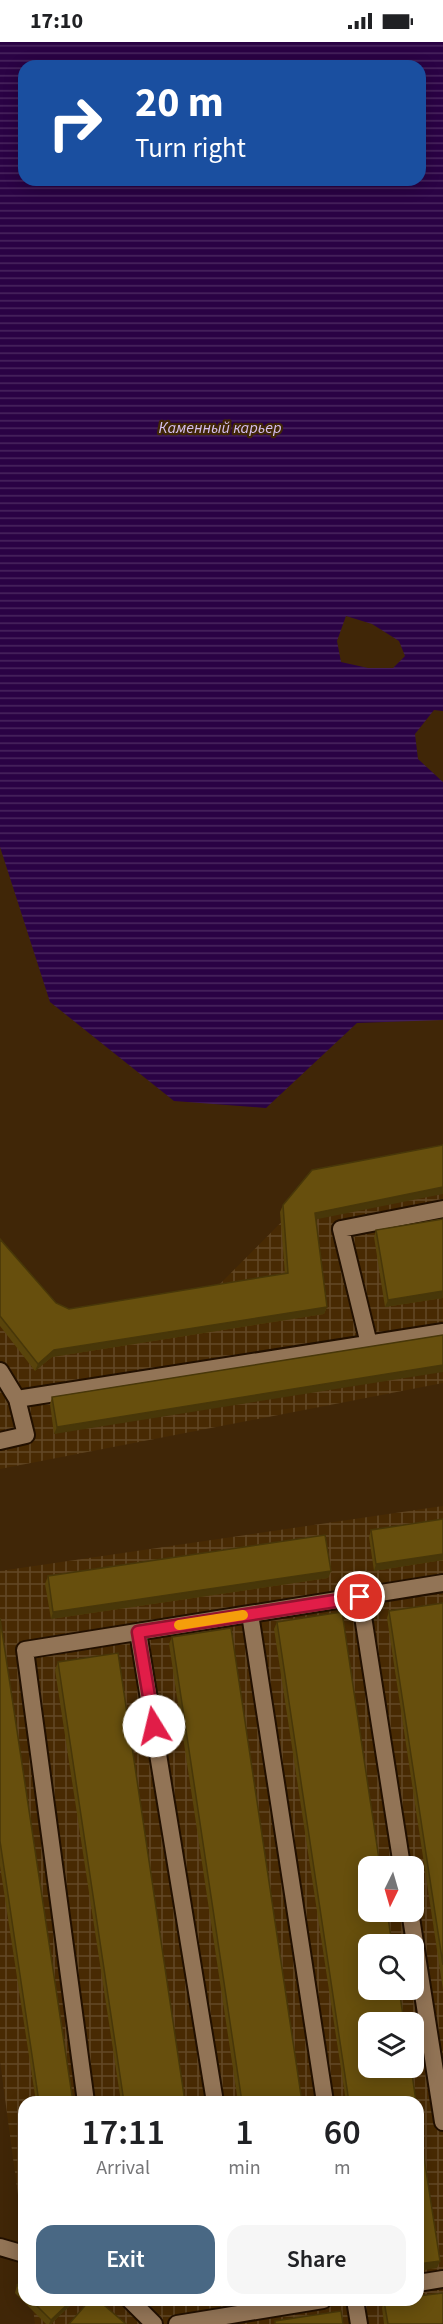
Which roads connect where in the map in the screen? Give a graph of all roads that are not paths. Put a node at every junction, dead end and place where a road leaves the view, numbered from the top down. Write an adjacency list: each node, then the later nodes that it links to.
1 (443, 1209): 3 (lane)
2 (443, 1332): 3 (lane)
3 (369, 1344): 5 (lane)
4 (0, 1371): 5 (lane)
5 (17, 1399): 6 (lane)
6 (0, 1441)
7 (443, 1583): 8 (lane)
8 (360, 1597): 9 (lane); 11 (lane)
9 (250, 1614): 10 (lane); 15 (lane)
10 (138, 1632): 13 (lane); 14 (lane)
11 (400, 1856)
12 (412, 1922): 16 (lane)
13 (85, 2096)
14 (214, 2096)
15 (324, 2096)
16 (443, 2122)
17 (0, 2247): 18 (lane)
18 (18, 2252)
19 (443, 2279): 20 (lane)
20 (424, 2282)
21 (136, 2306): 25 (lane)
22 (286, 2306): 24 (lane)
23 (356, 2306): 27 (lane)
24 (250, 2312): 26 (lane)
25 (154, 2324)
26 (177, 2324)
27 (359, 2324)

